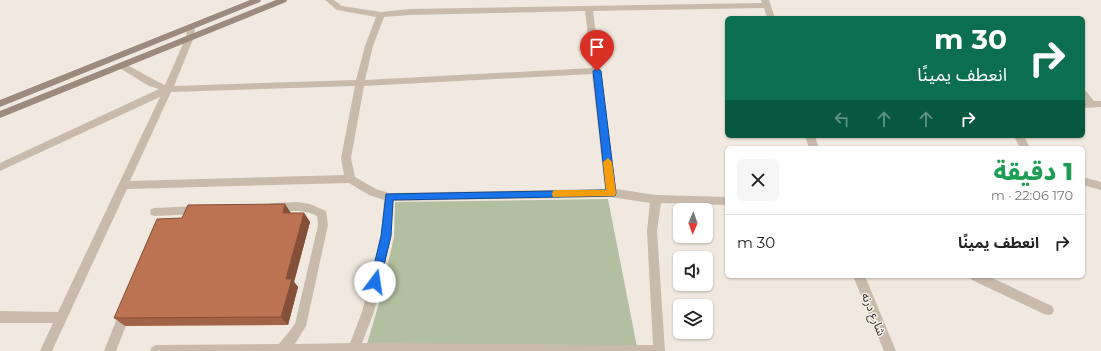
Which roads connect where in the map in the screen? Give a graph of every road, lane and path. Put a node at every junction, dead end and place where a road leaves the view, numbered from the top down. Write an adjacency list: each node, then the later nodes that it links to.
1 (257, 0): 8 (main road)
2 (283, 0): 8 (main road)
3 (329, 0): 6 (street)
4 (766, 2): 5 (street); 7 (street)
5 (589, 8): 6 (street); 10 (street)
6 (381, 15): 11 (street)
7 (770, 16)
8 (190, 32): 9 (main road); 12 (street); 14 (main road)
9 (121, 65): 12 (street); 16 (main road)
10 (597, 71): 11 (street); 22 (street)
11 (360, 83): 12 (street); 18 (street)
12 (168, 90): 17 (street); 20 (street)
13 (1085, 95): 15 (street)
14 (0, 104)
15 (1092, 104)
16 (0, 115)
17 (0, 167)
18 (350, 178): 20 (street); 23 (street)
19 (1085, 182): 21 (street)
20 (124, 185): 34 (street)
21 (1101, 186)
22 (611, 193): 23 (street); 24 (street)
23 (389, 196): 36 (street)
24 (656, 199): 25 (street); 41 (street)
25 (725, 201)
26 (263, 207): 35 (street)
27 (209, 209): 28 (street)
28 (156, 212)
29 (860, 278): 42 (street, شارع درنه)
30 (980, 278): 32 (street)
31 (129, 302): 38 (street)
32 (1048, 310)
33 (0, 317): 34 (street)
34 (62, 318): 37 (street)
35 (280, 350): 36 (street); 40 (street)
36 (354, 350): 41 (street)
37 (46, 351)
38 (110, 351)
39 (156, 351): 40 (street)
40 (191, 351)
41 (659, 351)
42 (890, 351)

